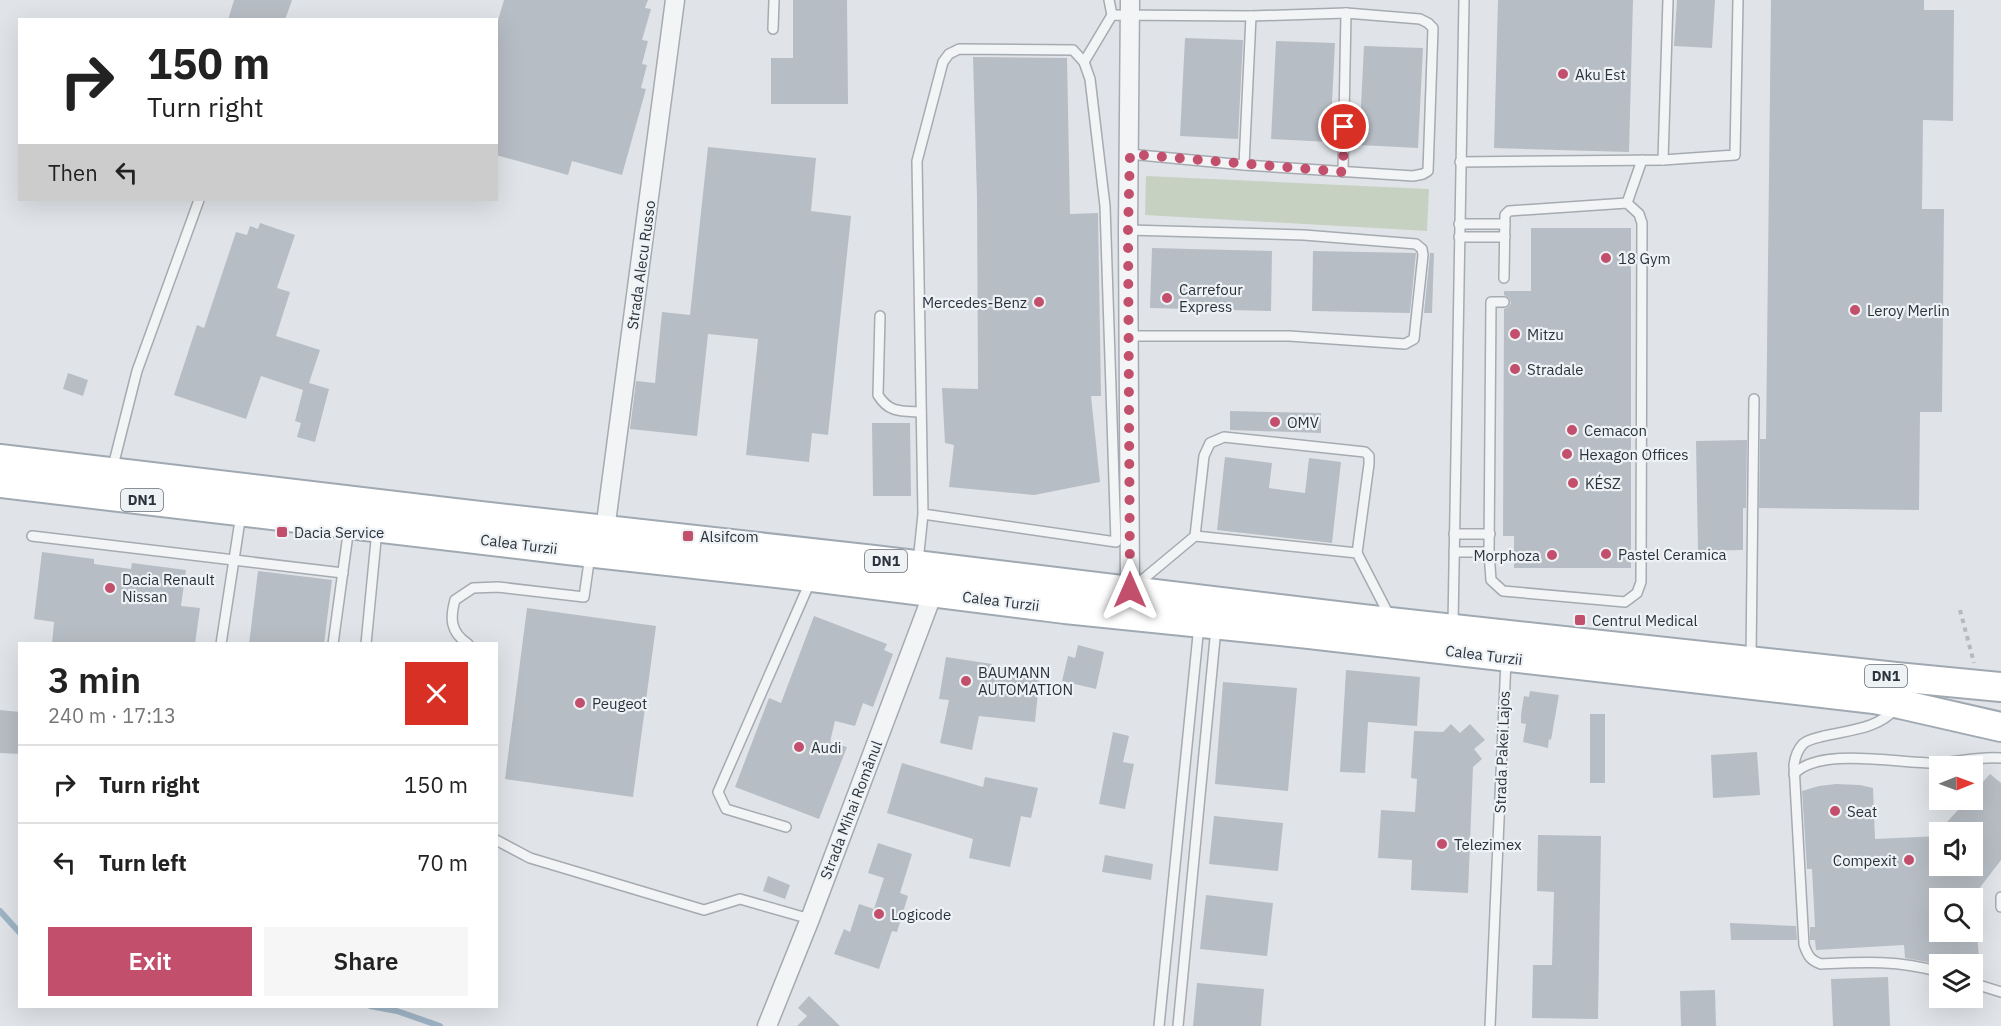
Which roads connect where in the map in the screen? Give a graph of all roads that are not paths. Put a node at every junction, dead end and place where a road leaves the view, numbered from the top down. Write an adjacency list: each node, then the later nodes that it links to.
1 (675, 0): 40 (street, Strada Alecu Russo)
2 (774, 0): 10 (lane)
3 (1109, 0): 7 (lane)
4 (1464, 0): 15 (lane)
5 (1668, 0): 14 (lane)
6 (1738, 0): 14 (lane)
7 (1124, 10): 9 (lane); 11 (lane); 12 (street)
8 (1346, 13): 9 (lane); 17 (lane); 17 (lane)
9 (1251, 16): 16 (lane)
10 (773, 29)
11 (1084, 62): 30 (lane); 34 (lane)
12 (1130, 154): 16 (lane); 22 (street)
13 (1642, 160): 14 (lane); 15 (lane); 19 (lane)
14 (1663, 160)
15 (1460, 162): 20 (lane)
16 (1244, 165): 17 (lane)
17 (1343, 172)
18 (199, 201): 31 (lane)
19 (1627, 203): 21 (lane); 42 (lane)
20 (1459, 224): 21 (lane); 23 (lane)
21 (1505, 224): 24 (lane)
22 (1128, 230): 28 (street); 28 (lane)
23 (1459, 237): 24 (lane); 36 (lane)
24 (1505, 237): 25 (lane)
25 (1504, 278)
26 (1504, 302): 37 (lane)
27 (880, 316): 30 (lane)
28 (1128, 336): 48 (street)
29 (1754, 399): 58 (lane)
30 (921, 412): 34 (lane)
31 (111, 472): 32 (main road, Calea Turzii / DN1); 40 (main road, Calea Turzii / DN1)
32 (0, 477): 33 (main road, Calea Turzii / DN1)
33 (241, 512): 35 (main road, Calea Turzii / DN1); 44 (lane)
34 (923, 514): 45 (lane)
35 (363, 526): 40 (main road, Calea Turzii / DN1); 46 (lane); 55 (lane)
36 (1454, 534): 37 (lane); 41 (lane)
37 (1490, 534): 42 (lane)
38 (32, 536): 44 (lane)
39 (1195, 536): 43 (lane); 43 (lane); 48 (lane)
40 (598, 541): 45 (main road, Calea Turzii / DN1); 47 (main road, Calea Turzii / DN1); 56 (lane)
41 (1454, 552): 42 (lane); 52 (lane)
42 (1489, 552)
43 (1357, 553): 50 (lane)
44 (234, 560): 46 (lane); 53 (lane)
45 (918, 565): 48 (main road, Calea Turzii / DN1)
46 (343, 573): 54 (lane)
47 (812, 577): 49 (main road, Calea Turzii / DN1); 64 (lane)
48 (1130, 590): 50 (main road, Calea Turzii / DN1)
49 (933, 593): 51 (main road, Calea Turzii / DN1); 68 (street, Strada Mihai Românul)
50 (1393, 622): 52 (main road, Calea Turzii / DN1)
51 (1208, 624): 57 (main road, Calea Turzii / DN1); 73 (lane); 74 (lane)
52 (1453, 628): 58 (main road, Calea Turzii / DN1)
53 (221, 642)
54 (333, 642)
55 (366, 642)
56 (465, 642)
57 (1506, 657): 60 (main road, Calea Turzii / DN1); 75 (lane, Strada Pakei Lajos)
58 (1751, 661): 59 (main road, Calea Turzii / DN1)
59 (2001, 687)
60 (1900, 704): 61 (main road, Calea Turzii / DN1); 63 (lane)
61 (2001, 727)
62 (2001, 758): 63 (lane)
63 (1794, 774): 69 (lane)
64 (786, 827)
65 (498, 841): 68 (lane)
66 (2001, 897): 67 (lane)
67 (2001, 907)
68 (810, 919): 72 (street, Strada Mihai Românul)
69 (1929, 969)
70 (1983, 986): 71 (lane)
71 (2001, 992)
72 (767, 1026)
73 (1159, 1026)
74 (1178, 1026)
75 (1490, 1026)

